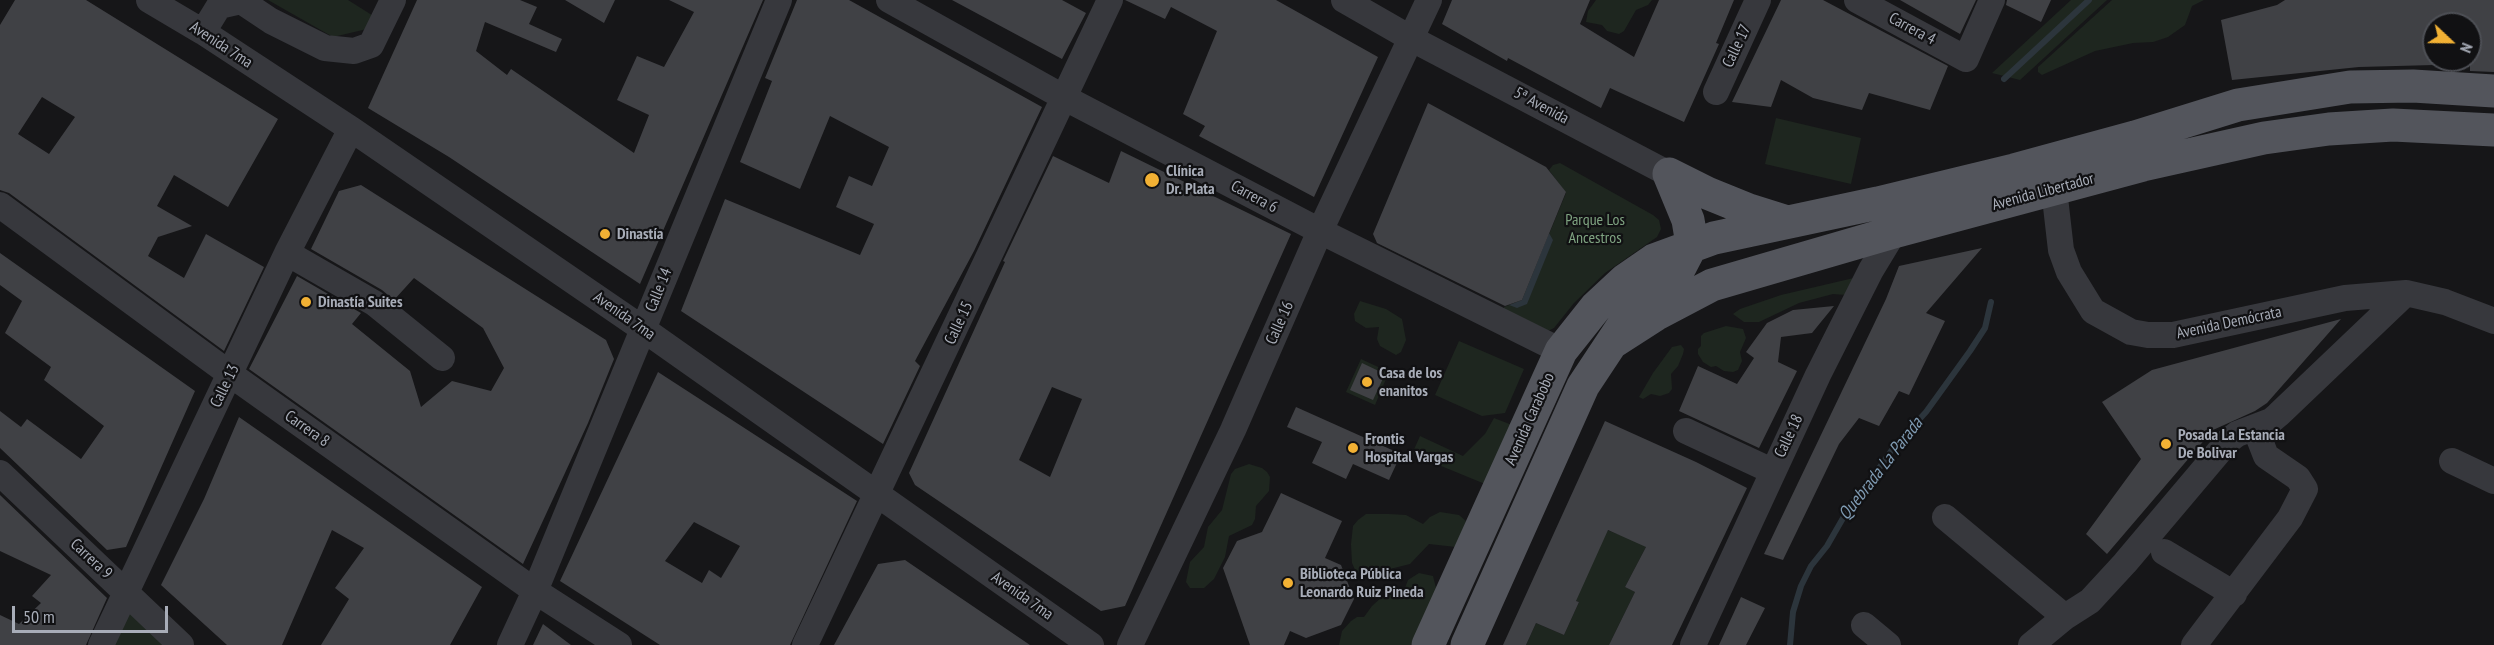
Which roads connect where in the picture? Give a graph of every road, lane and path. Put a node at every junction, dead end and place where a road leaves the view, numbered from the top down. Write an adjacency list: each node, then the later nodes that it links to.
1 (149, 0): 12 (street, Avenida 7ma)
2 (240, 0): 3 (street); 12 (street)
3 (393, 0)
4 (779, 0): 29 (street, Calle 14)
5 (889, 0): 16 (street, Carrera 6)
6 (1110, 0): 16 (street, Calle 15)
7 (1344, 0): 13 (street, 5ª Avenida)
8 (1429, 0): 13 (street, Calle 16)
9 (1758, 0): 15 (street, Calle 17)
10 (1857, 0): 11 (street, Carrera 4)
11 (1992, 0)
12 (203, 32): 17 (street, Avenida 7ma)
13 (1412, 39): 19 (street, 5ª Avenida); 23 (street, Calle 16)
14 (2494, 91): 22 (main road, Avenida Libertador)
15 (1716, 92)
16 (1065, 98): 23 (street, Carrera 6); 40 (street, Calle 15)
17 (351, 129): 26 (street, Calle 13); 29 (street, Avenida 7ma)
18 (2494, 130): 20 (main road, Avenida Libertador)
19 (1670, 174): 22 (main road); 25 (main road)
20 (2054, 189): 24 (main road, Avenida Libertador); 27 (street, Avenida Demócrata)
21 (0, 205): 33 (street, Carrera 8)
22 (1789, 222): 25 (main road, Avenida Libertador)
23 (1320, 231): 31 (street, Carrera 6); 54 (street, Calle 16)
24 (1894, 232): 30 (main road, Avenida Libertador); 37 (street, Calle 18)
25 (1692, 244): 30 (main road, Avenida Carabobo); 31 (main road, Avenida Carabobo)
26 (287, 253): 32 (street); 33 (street, Calle 13)
27 (2406, 293): 28 (street, Avenida Demócrata); 34 (street)
28 (2494, 321)
29 (643, 329): 40 (street, Avenida 7ma); 43 (street, Calle 14)
30 (1613, 342): 56 (main road, Avenida Carabobo)
31 (1561, 351): 55 (main road, Avenida Carabobo)
32 (442, 358)
33 (230, 374): 43 (street, Carrera 8); 44 (street, Calle 13)
34 (2260, 425): 45 (street); 46 (street)
35 (1686, 431): 37 (street)
36 (2452, 461): 39 (street)
37 (1772, 471): 57 (street, Calle 18)
38 (0, 473): 44 (street, Carrera 9)
39 (2494, 481)
40 (878, 494): 52 (street, Calle 15); 53 (street, Avenida 7ma)
41 (1945, 517): 46 (street)
42 (2164, 552): 45 (street)
43 (535, 591): 50 (street, Calle 14); 51 (street, Carrera 8)
44 (125, 592): 48 (street, Calle 13); 49 (street, Carrera 9)
45 (2234, 594): 60 (street)
46 (2065, 617): 59 (street)
47 (1864, 625): 58 (street)
48 (101, 645)
49 (181, 645)
50 (510, 645)
51 (619, 645)
52 (805, 645)
53 (1091, 645)
54 (1131, 645)
55 (1428, 645)
56 (1467, 645)
57 (1692, 645)
58 (1888, 645)
59 (2031, 645)
60 (2194, 645)

